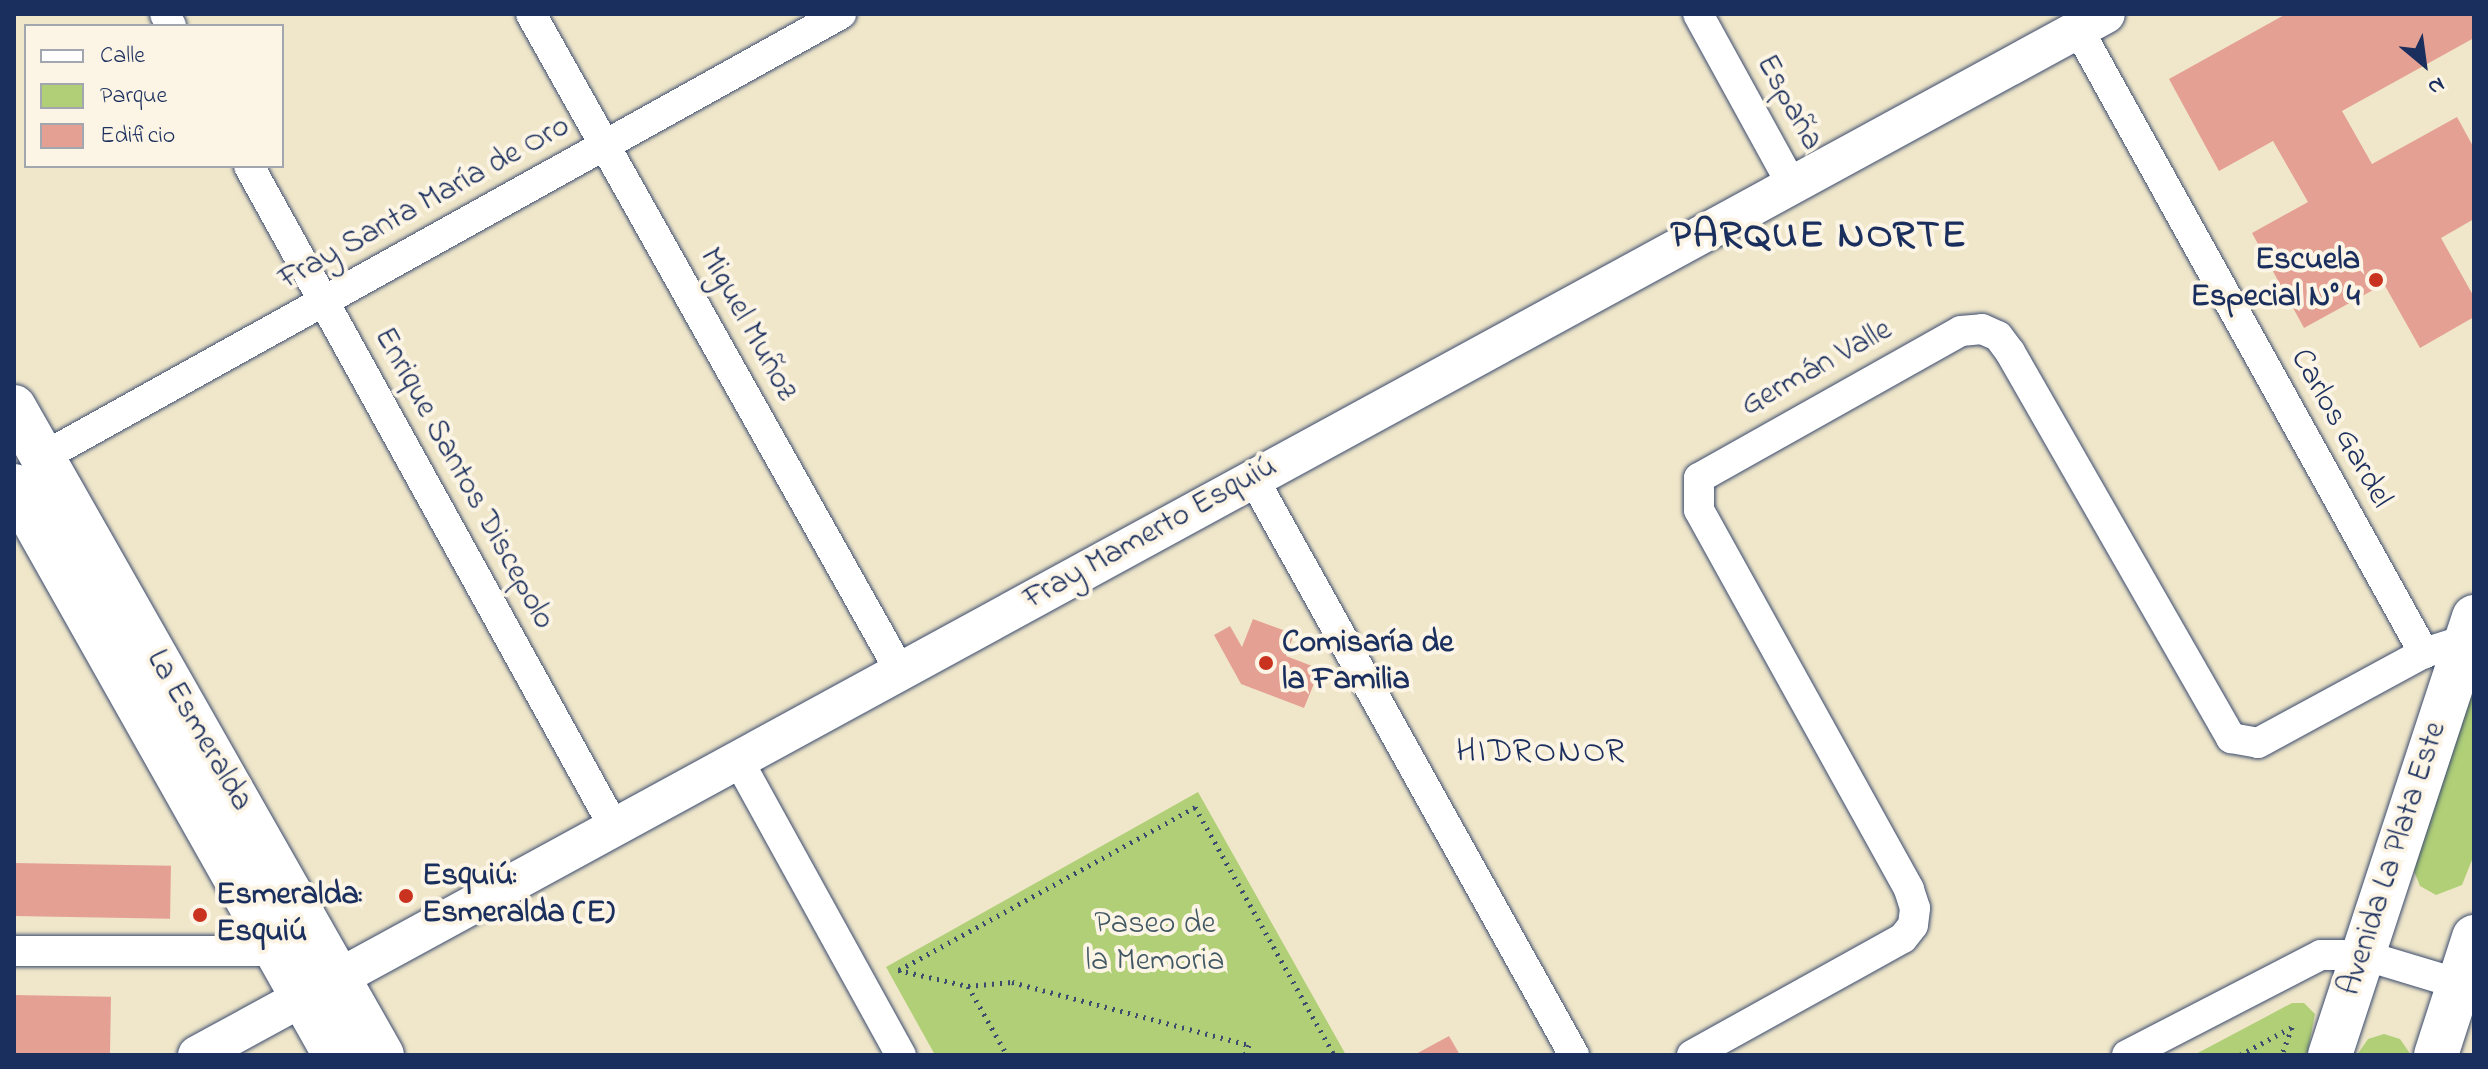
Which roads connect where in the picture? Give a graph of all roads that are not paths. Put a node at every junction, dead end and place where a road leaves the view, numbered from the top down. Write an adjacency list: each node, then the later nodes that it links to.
1 (531, 14): 5 (street, Miguel Muñoz)
2 (841, 14): 5 (street, Fray Santa María de Oro)
3 (1698, 14): 7 (street, España)
4 (2092, 22): 7 (street, Fray Mamerto Esquiú); 13 (street, Carlos Gardel)
5 (605, 146): 8 (street, Fray Santa María de Oro); 14 (street, Miguel Muñoz)
6 (250, 168): 8 (street, Enrique Santos Discepolo)
7 (1792, 185): 11 (street, Fray Mamerto Esquiú)
8 (323, 302): 10 (street, Fray Santa María de Oro); 16 (street, Enrique Santos Discepolo)
9 (14, 407): 10 (main road, La Esmeralda)
10 (28, 472): 19 (main road, La Esmeralda); 22 (main road, La Esmeralda)
11 (1253, 478): 14 (street, Fray Mamerto Esquiú); 27 (street)
12 (2472, 630): 13 (street, Germán Valle); 20 (main road, Avenida La Plata Este)
13 (2424, 653): 28 (street, Germán Valle)
14 (900, 671): 15 (street, Fray Mamerto Esquiú)
15 (738, 760): 16 (street, Fray Mamerto Esquiú); 26 (street)
16 (614, 827): 22 (street, Fray Mamerto Esquiú)
17 (2474, 937): 21 (main road)
18 (14, 951): 19 (street)
19 (276, 951): 22 (main road, La Esmeralda)
20 (2363, 955): 21 (street); 29 (street); 30 (main road, Avenida La Plata Este)
21 (2459, 984): 31 (main road)
22 (320, 988): 23 (street, Fray Mamerto Esquiú); 24 (main road, La Esmeralda); 25 (main road, La Esmeralda)
23 (197, 1055)
24 (335, 1055)
25 (382, 1055)
26 (901, 1055)
27 (1574, 1055)
28 (1692, 1055)
29 (2127, 1055)
30 (2330, 1055)
31 (2436, 1055)

